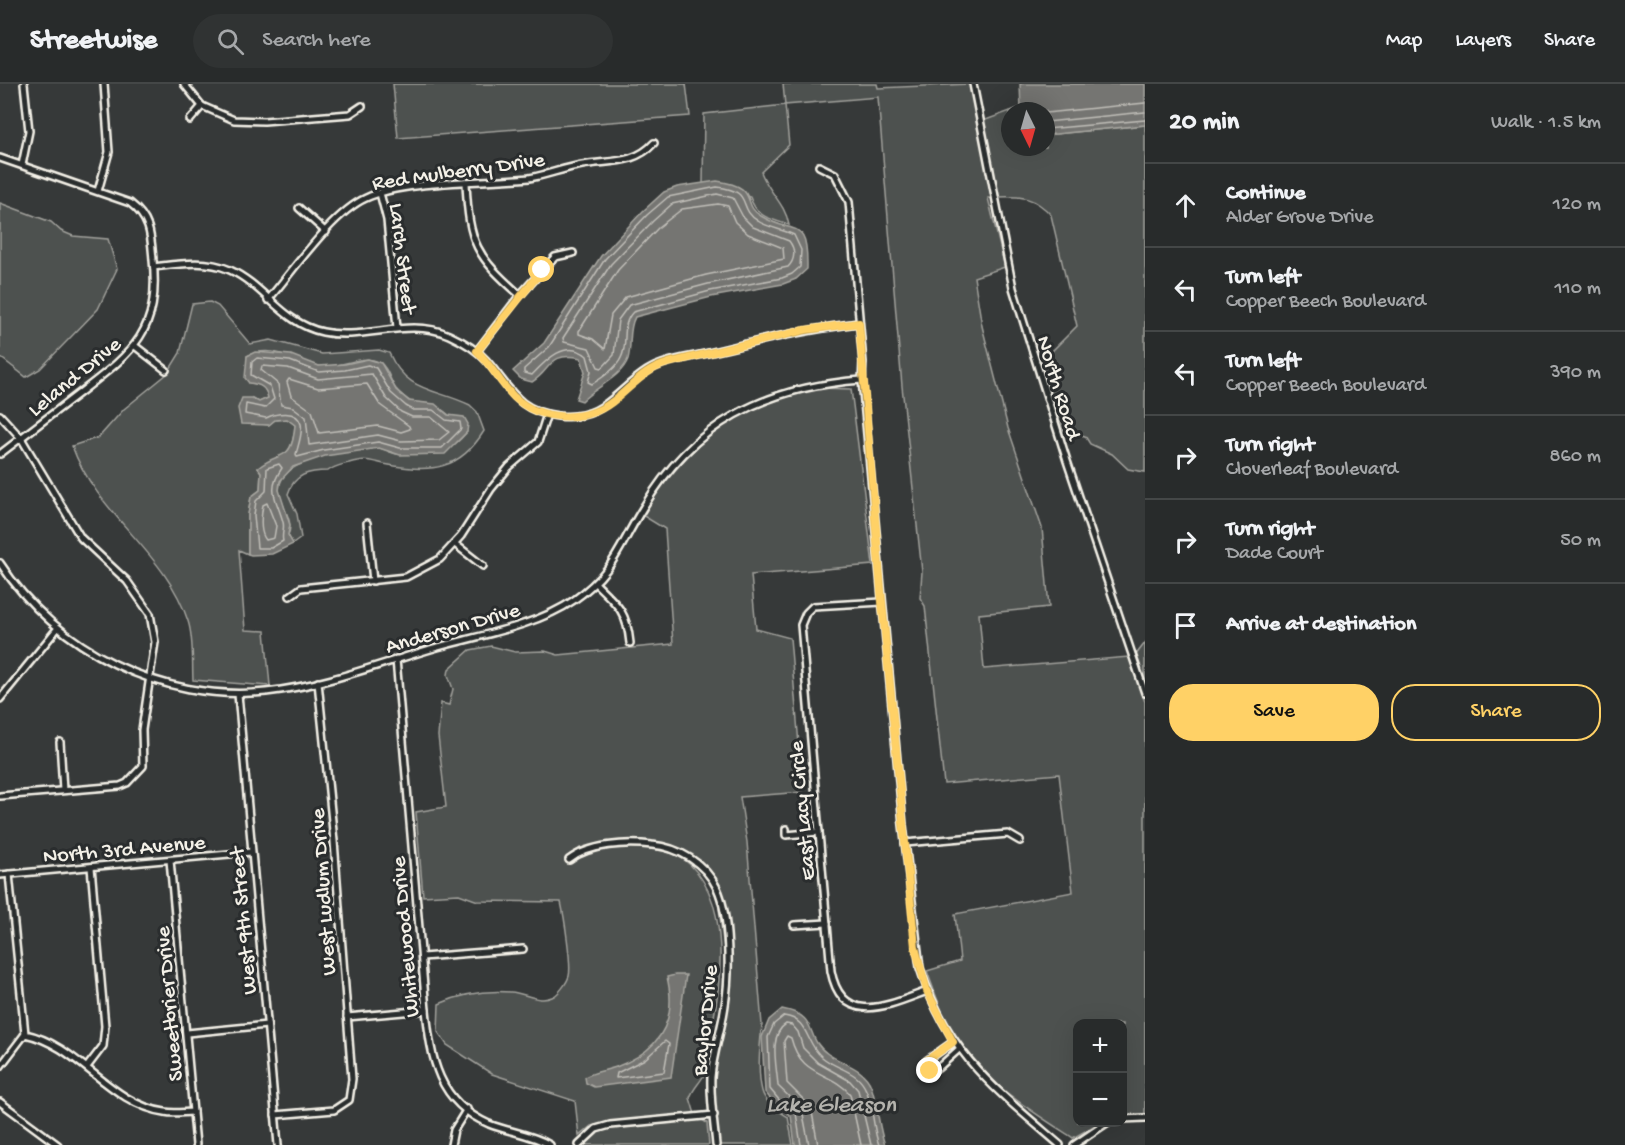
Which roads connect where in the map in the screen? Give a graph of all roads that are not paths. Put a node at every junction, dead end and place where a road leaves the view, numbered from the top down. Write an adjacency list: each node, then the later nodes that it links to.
1 (24, 84): 10 (street)
2 (104, 84): 13 (street)
3 (184, 84): 6 (street)
4 (973, 84): 46 (street, North Road)
5 (362, 105): 6 (street)
6 (202, 106): 7 (street)
7 (190, 120)
8 (654, 143): 12 (street, Red Mulberry Drive)
9 (0, 158): 10 (street, Leland Drive)
10 (22, 165): 13 (street, Leland Drive)
11 (819, 166): 21 (street)
12 (466, 183): 14 (street, Red Mulberry Drive); 19 (street)
13 (98, 191): 18 (street, Leland Drive)
14 (380, 193): 16 (street, Red Mulberry Drive); 22 (street, Larch Street)
15 (299, 208): 16 (street)
16 (326, 232): 20 (street, Red Mulberry Drive)
17 (573, 253): 19 (street)
18 (154, 267): 20 (street); 23 (street, Leland Drive)
19 (520, 295): 24 (street)
20 (268, 300): 22 (street)
21 (859, 323): 26 (street); 27 (street)
22 (397, 328): 24 (street)
23 (135, 346): 25 (street); 29 (street, Leland Drive)
24 (477, 351): 27 (street)
25 (166, 370)
26 (862, 380): 38 (street, Anderson Drive); 40 (street)
27 (547, 414): 32 (street)
28 (0, 416): 29 (street)
29 (21, 438): 30 (street, Leland Drive); 44 (street)
30 (0, 454)
31 (367, 523): 37 (street)
32 (455, 544): 34 (street); 37 (street)
33 (0, 563): 35 (street, Anderson Drive)
34 (483, 566)
35 (6, 573): 36 (street); 41 (street, Anderson Drive)
36 (0, 577)
37 (373, 580): 39 (street)
38 (596, 584): 42 (street); 43 (street, Anderson Drive)
39 (290, 596)
40 (882, 602): 53 (street, East Lacy Circle); 55 (street)
41 (57, 629): 44 (street, Anderson Drive); 48 (street)
42 (630, 643)
43 (396, 659): 45 (street, Anderson Drive); 65 (street, Whitewood Drive)
44 (149, 679): 47 (street, Anderson Drive); 50 (street)
45 (318, 682): 47 (street, Anderson Drive); 68 (street, West Ludlum Drive)
46 (1145, 693)
47 (238, 694): 56 (street, West 9th Street)
48 (0, 699)
49 (60, 742): 50 (street)
50 (63, 790): 51 (street)
51 (0, 796)
52 (786, 829): 53 (street)
53 (819, 832): 62 (street, East Lacy Circle)
54 (1020, 841): 55 (street)
55 (905, 843): 66 (street)
56 (251, 852): 57 (street, North 3rd Avenue); 69 (street, West 9th Street)
57 (170, 860): 59 (street, North 3rd Avenue); 70 (street, Sweetbrier Drive)
58 (569, 860): 80 (street, Baylor Drive)
59 (91, 867): 60 (street, North 3rd Avenue); 75 (street)
60 (9, 874): 61 (street, North 3rd Avenue); 71 (street)
61 (0, 875)
62 (826, 923): 63 (street); 66 (street, East Lacy Circle)
63 (794, 925)
64 (523, 949): 65 (street)
65 (422, 957): 67 (street, Whitewood Drive)
66 (927, 991): 72 (street)
67 (426, 1010): 68 (street); 77 (street, Whitewood Drive)
68 (347, 1017): 79 (street, West Ludlum Drive)
69 (267, 1025): 70 (street); 79 (street, West 9th Street)
70 (187, 1033): 78 (street, Sweetbrier Drive)
71 (25, 1034): 74 (street); 75 (street)
72 (953, 1042): 73 (street); 73 (street)
73 (958, 1050): 91 (street)
74 (0, 1067)
75 (87, 1067): 78 (street)
76 (0, 1102): 84 (street)
77 (467, 1109): 87 (street); 88 (street, Whitewood Drive)
78 (193, 1112): 85 (street, Sweetbrier Drive)
79 (275, 1115): 86 (street, West 9th Street)
80 (714, 1115): 89 (street); 90 (street, Baylor Drive)
81 (1145, 1118): 82 (street)
82 (1127, 1119)
83 (1101, 1127): 92 (street)
84 (58, 1145)
85 (196, 1145)
86 (278, 1145)
87 (451, 1145)
88 (550, 1145)
89 (579, 1145)
90 (716, 1145)
91 (1060, 1145)
92 (1074, 1145)

